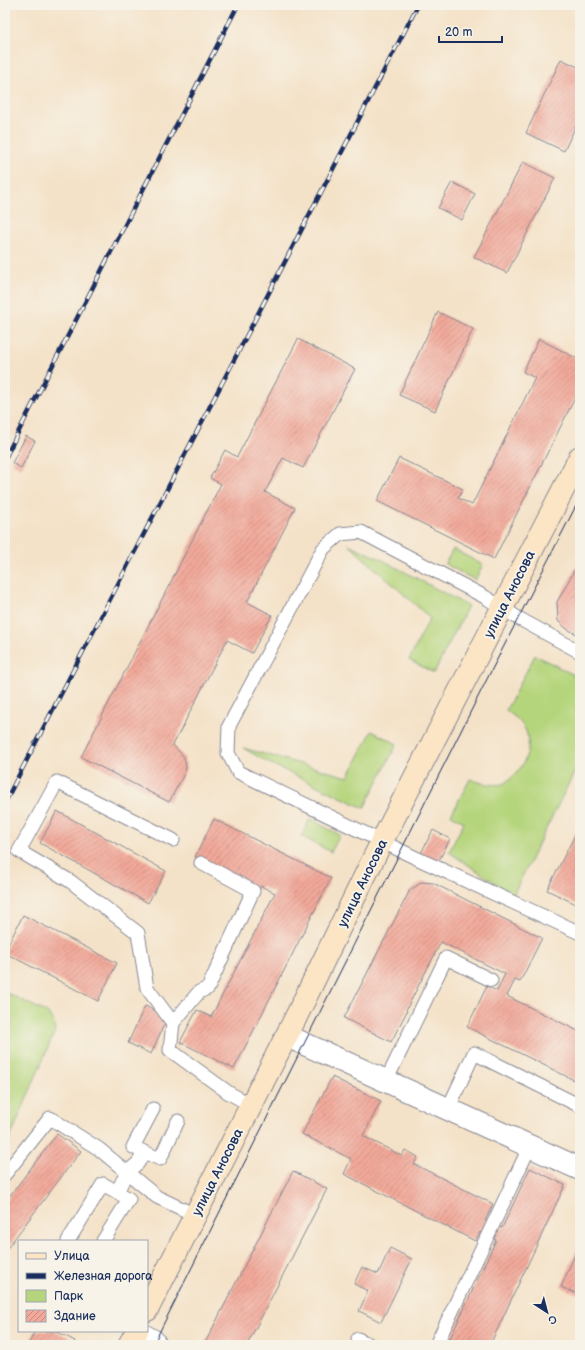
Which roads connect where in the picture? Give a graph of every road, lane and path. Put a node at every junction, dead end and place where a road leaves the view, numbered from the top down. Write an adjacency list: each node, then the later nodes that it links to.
1 (580, 457): 2 (main road, улица Аносова)
2 (502, 607): 3 (lane); 5 (main road, улица Аносова); 5 (lane)
3 (580, 652)
4 (173, 840): 9 (lane)
5 (382, 841): 7 (lane); 10 (main road, улица Аносова)
6 (201, 863): 9 (lane)
7 (580, 933)
8 (491, 980): 11 (lane)
9 (173, 1023): 12 (lane)
10 (287, 1036): 11 (street); 12 (main road, улица Аносова)
11 (386, 1081): 15 (street)
12 (251, 1105): 23 (main road, улица Аносова)
13 (580, 1106): 15 (lane)
14 (153, 1109): 18 (lane)
15 (448, 1109): 17 (street)
16 (178, 1120): 18 (lane)
17 (530, 1146): 19 (street); 33 (lane)
18 (144, 1152): 20 (lane)
19 (580, 1170)
20 (127, 1172): 21 (lane); 22 (lane); 23 (lane)
21 (5, 1174)
22 (117, 1192): 24 (lane); 25 (lane)
23 (195, 1215): 26 (main road, улица Аносова)
24 (69, 1240)
25 (104, 1240)
26 (148, 1308)
27 (136, 1332): 30 (main road)
28 (147, 1332): 31 (lane)
29 (358, 1339): 32 (lane)
30 (129, 1345)
31 (161, 1345)
32 (370, 1345)
33 (436, 1345)

